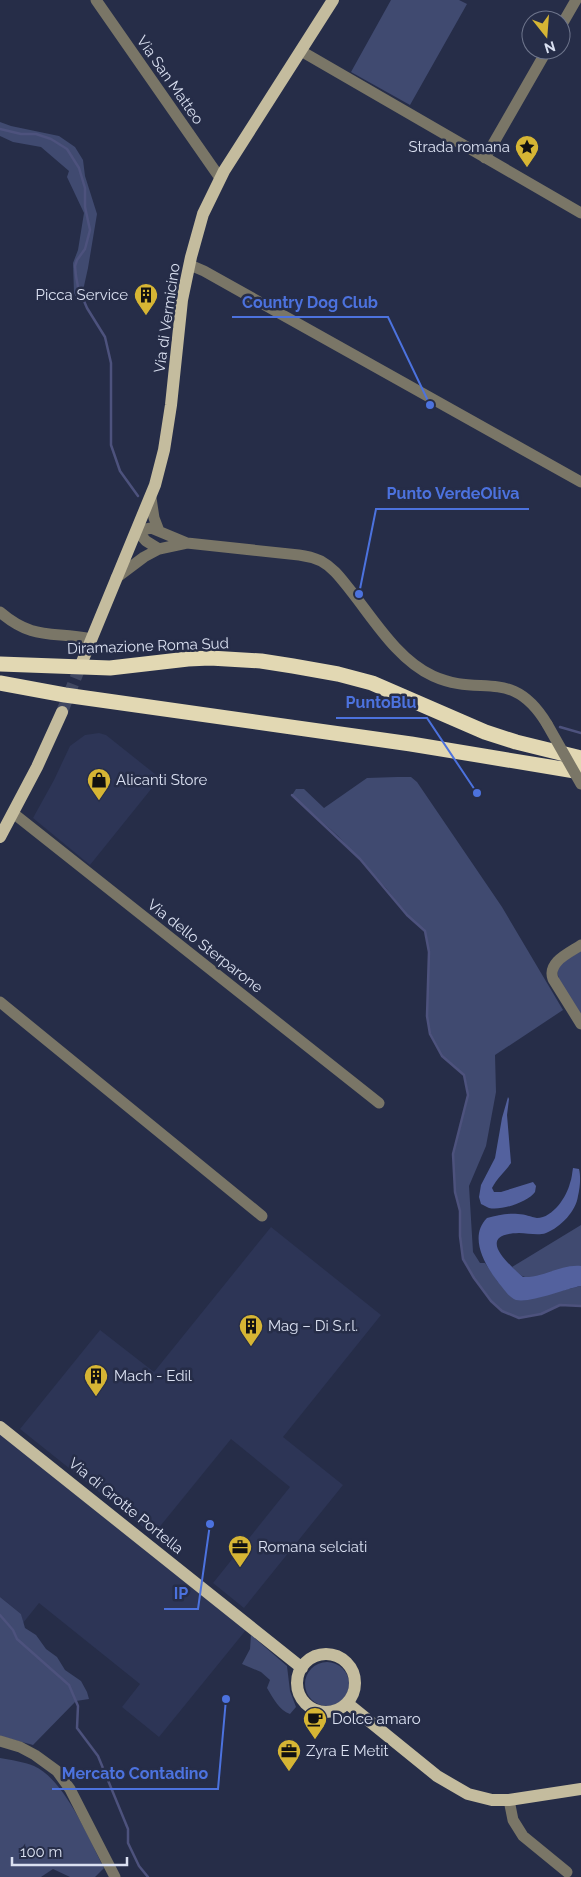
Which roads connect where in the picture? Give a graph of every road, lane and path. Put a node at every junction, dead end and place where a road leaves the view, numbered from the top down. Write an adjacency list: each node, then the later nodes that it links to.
1 (96, 0): 6 (street, Via San Matteo)
2 (333, 0): 3 (main road, Via di Vermicino)
3 (301, 51): 5 (street); 6 (main road, Via di Vermicino)
4 (541, 60): 5 (street)
5 (485, 158): 7 (street)
6 (220, 178): 8 (main road, Via di Vermicino)
7 (581, 213)
8 (190, 265): 9 (street); 10 (main road, Via di Vermicino)
9 (581, 482)
10 (151, 498): 11 (street); 12 (main road, Via di Vermicino)
11 (159, 530): 12 (street); 13 (street)
12 (137, 531): 14 (street); 15 (main road, Via di Vermicino)
13 (187, 543): 14 (street); 24 (street, bridge)
14 (159, 549): 15 (street)
15 (116, 578): 17 (main road, Via di Vermicino)
16 (0, 612): 17 (street)
17 (91, 639): 18 (main road, Via di Vermicino)
18 (82, 662)
19 (0, 664): 22 (highway, Diramazione Roma Sud)
20 (0, 683): 23 (highway)
21 (62, 712): 25 (main road)
22 (581, 758)
23 (581, 772)
24 (581, 784)
25 (12, 813): 26 (main road); 30 (street, Via dello Sterparone)
26 (0, 837)
27 (581, 945): 29 (street)
28 (0, 1002): 31 (street)
29 (581, 1024)
30 (379, 1103)
31 (262, 1216)
32 (0, 1427): 33 (main road, Via di Grotte Portella)
33 (302, 1668): 34 (main road); 34 (main road)
34 (347, 1703): 37 (main road)
35 (0, 1741): 39 (street)
36 (581, 1789): 37 (main road)
37 (509, 1800): 38 (street)
38 (567, 1872)
39 (115, 1877)

